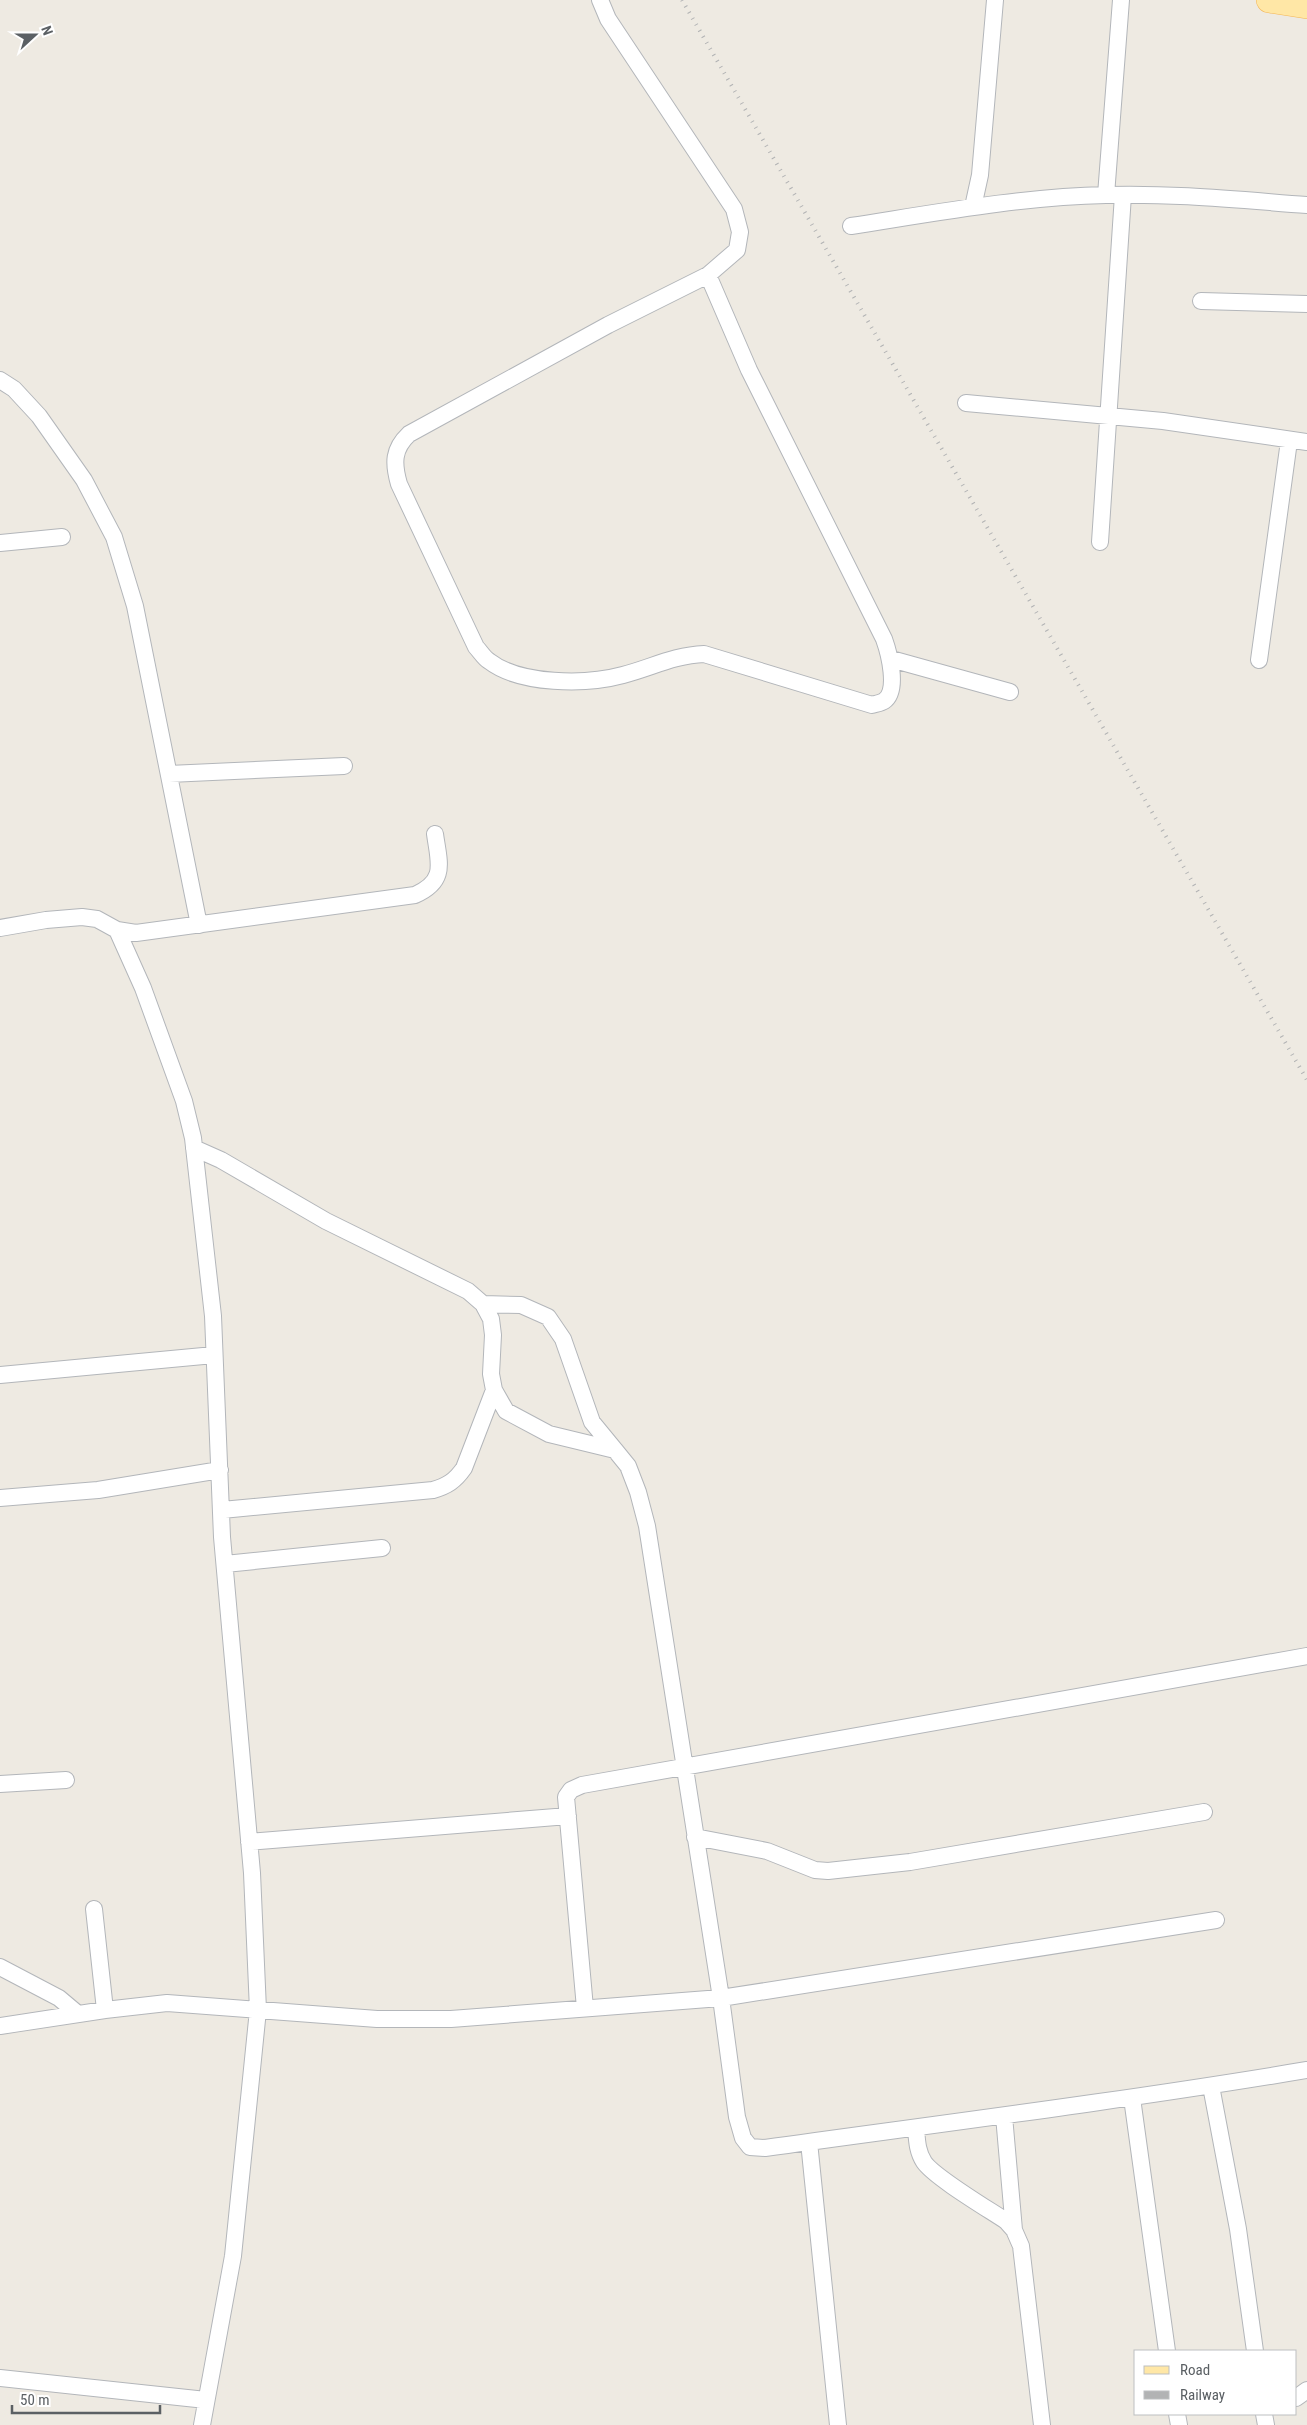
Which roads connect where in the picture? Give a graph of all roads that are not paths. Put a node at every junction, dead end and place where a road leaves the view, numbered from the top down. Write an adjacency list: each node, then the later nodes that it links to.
1 (600, 0): 11 (street)
2 (995, 0): 9 (street)
3 (1122, 0): 6 (street)
4 (1269, 0): 5 (main road)
5 (1307, 6)
6 (1106, 195): 7 (street); 9 (street)
7 (1123, 195): 8 (street); 16 (street)
8 (1307, 205)
9 (973, 207): 10 (street)
10 (851, 226)
11 (708, 275): 22 (street); 22 (street)
12 (1201, 302): 13 (street)
13 (1307, 304)
14 (0, 380): 26 (street)
15 (966, 403): 16 (street)
16 (1109, 416): 17 (street); 20 (street)
17 (1289, 440): 18 (street); 23 (street)
18 (1307, 442)
19 (62, 537): 21 (street)
20 (1100, 542)
21 (0, 543)
22 (890, 658): 24 (street)
23 (1259, 660)
24 (1010, 692)
25 (344, 766): 26 (street)
26 (169, 774): 28 (street)
27 (435, 834): 28 (street)
28 (199, 925): 30 (street)
29 (0, 928): 30 (street)
30 (117, 930): 31 (street)
31 (194, 1148): 32 (street); 33 (street)
32 (483, 1304): 35 (street); 36 (street)
33 (214, 1355): 34 (street); 37 (street)
34 (0, 1375)
35 (494, 1390): 36 (street); 39 (street)
36 (615, 1450): 43 (street)
37 (220, 1470): 38 (street); 39 (street)
38 (0, 1498)
39 (222, 1510): 41 (street)
40 (382, 1548): 41 (street)
41 (224, 1564): 49 (street)
42 (1307, 1656): 43 (street)
43 (683, 1766): 47 (street); 48 (street)
44 (66, 1780): 45 (street)
45 (0, 1784)
46 (1204, 1812): 48 (street)
47 (568, 1816): 49 (street); 54 (street)
48 (695, 1837): 53 (street)
49 (249, 1842): 56 (street)
50 (94, 1909): 55 (street)
51 (1216, 1920): 53 (street)
52 (0, 1967): 57 (street)
53 (721, 1998): 54 (street); 64 (street)
54 (585, 2008): 56 (street)
55 (105, 2010): 56 (street); 57 (street)
56 (258, 2010): 69 (street)
57 (78, 2014): 58 (street)
58 (0, 2026)
59 (1307, 2070): 60 (street)
60 (1211, 2086): 61 (street); 67 (street)
61 (1132, 2098): 62 (street); 66 (street)
62 (1004, 2116): 63 (street); 65 (street)
63 (916, 2128): 64 (street); 65 (street)
64 (808, 2142): 71 (street)
65 (1014, 2230): 72 (street)
66 (1168, 2350)
67 (1255, 2350)
68 (0, 2378): 69 (street)
69 (206, 2400): 70 (street)
70 (202, 2425)
71 (838, 2425)
72 (1042, 2425)

